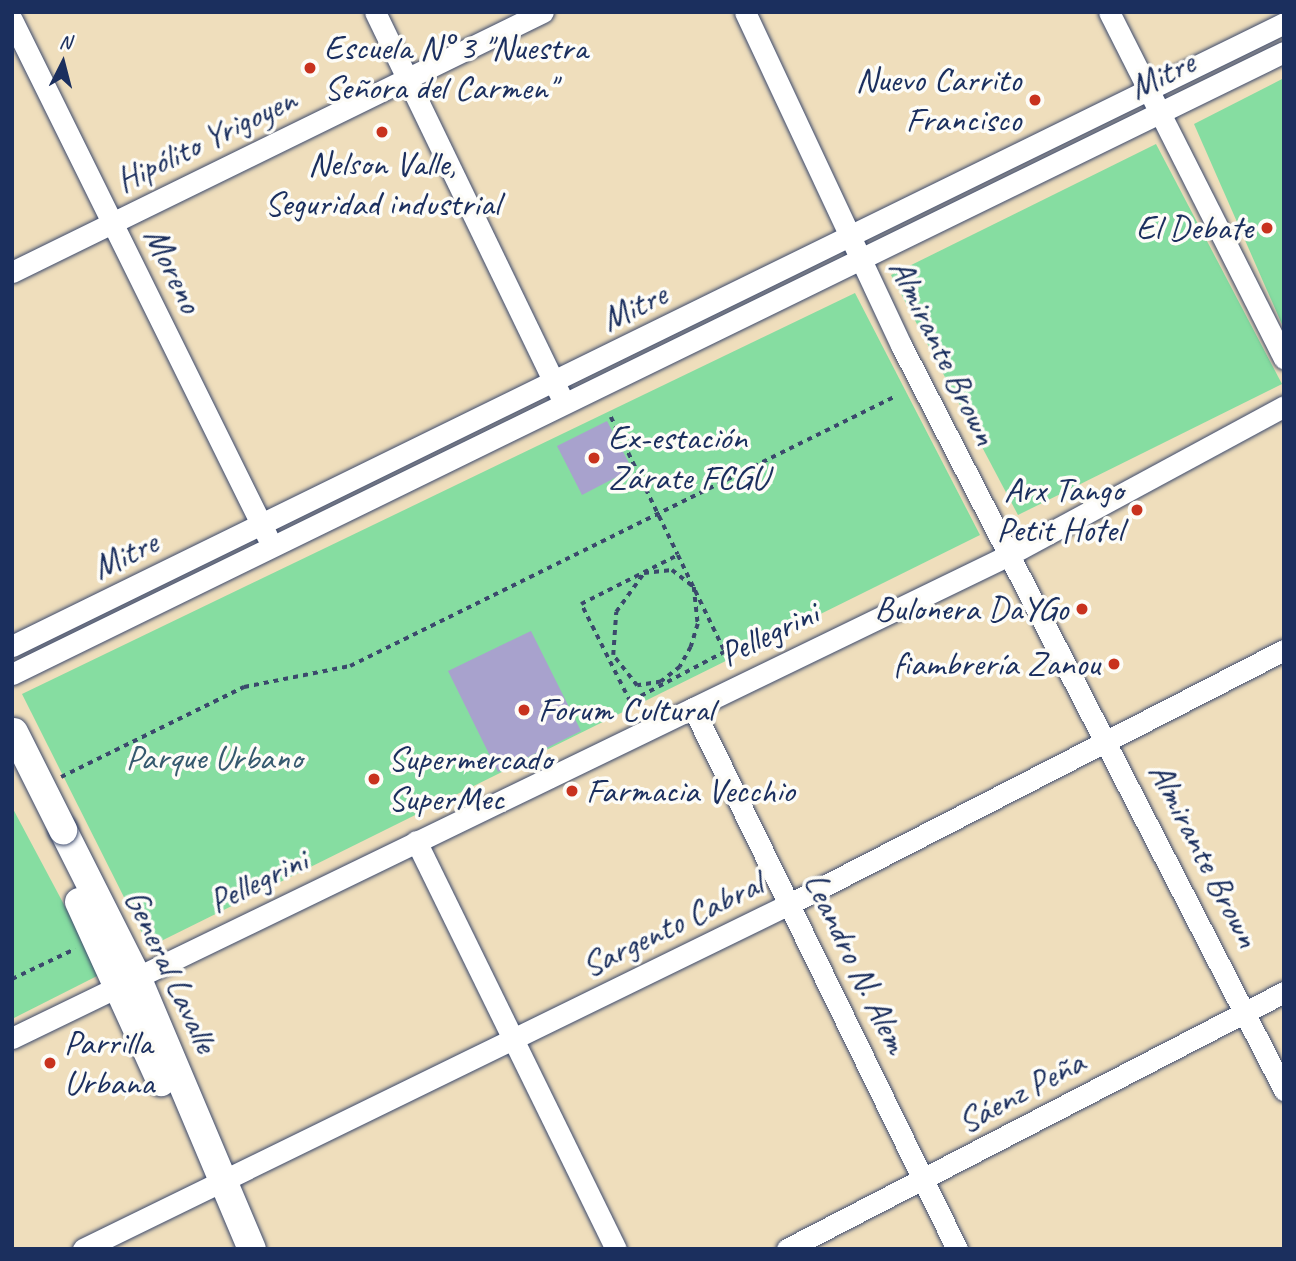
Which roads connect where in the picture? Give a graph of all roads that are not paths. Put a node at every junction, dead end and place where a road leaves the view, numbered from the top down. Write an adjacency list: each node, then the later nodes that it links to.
1 (375, 12): 8 (street)
2 (543, 12): 8 (street, Hipólito Yrigoyen)
3 (745, 12): 12 (street, Almirante Brown)
4 (1109, 12): 9 (street)
5 (12, 20): 11 (street, Moreno)
6 (1284, 23): 9 (street, Mitre)
7 (1284, 52): 10 (street, Mitre)
8 (408, 78): 11 (street, Hipólito Yrigoyen); 16 (street)
9 (1148, 89): 10 (street); 12 (street, Mitre)
10 (1159, 113): 13 (street, Mitre); 15 (street)
11 (112, 223): 14 (street, Hipólito Yrigoyen); 19 (street, Moreno)
12 (850, 238): 13 (street, Almirante Brown); 16 (street, Mitre)
13 (861, 262): 18 (street, Mitre); 21 (street, Almirante Brown)
14 (12, 272)
15 (1284, 358)
16 (554, 383): 18 (street); 19 (street, Mitre)
17 (1284, 406): 21 (street, Pellegrini)
18 (566, 407): 20 (street, Mitre)
19 (262, 526): 20 (street, Moreno); 22 (street, Mitre)
20 (274, 550): 24 (street, Mitre)
21 (1007, 556): 25 (street, Pellegrini); 27 (street, Almirante Brown)
22 (12, 646)
23 (1284, 650): 27 (street, Sargento Cabral)
24 (12, 674)
25 (693, 708): 30 (street, Pellegrini); 31 (street, Leandro N. Alem)
26 (13, 731): 29 (main road, General Lavalle, bridge)
27 (1108, 741): 31 (street, Sargento Cabral); 34 (street, Almirante Brown)
28 (12, 765): 29 (main road, General Lavalle)
29 (56, 833): 32 (main road, General Lavalle); 32 (main road, General Lavalle)
30 (416, 841): 32 (street, Pellegrini); 36 (street)
31 (791, 903): 36 (street, Sargento Cabral); 38 (street, Leandro N. Alem)
32 (127, 981): 35 (street, Pellegrini); 39 (main road, General Lavalle)
33 (1284, 992): 34 (street, Sáenz Peña)
34 (1246, 1011): 37 (street, Almirante Brown); 38 (street, Sáenz Peña)
35 (12, 1038)
36 (518, 1039): 39 (street, Sargento Cabral); 43 (street)
37 (1284, 1090)
38 (924, 1180): 44 (street, Sáenz Peña); 45 (street, Leandro N. Alem)
39 (215, 1183): 40 (street, Sargento Cabral); 41 (main road, General Lavalle); 42 (main road, General Lavalle)
40 (83, 1249)
41 (231, 1249)
42 (252, 1249)
43 (616, 1249)
44 (787, 1249)
45 (957, 1249)

